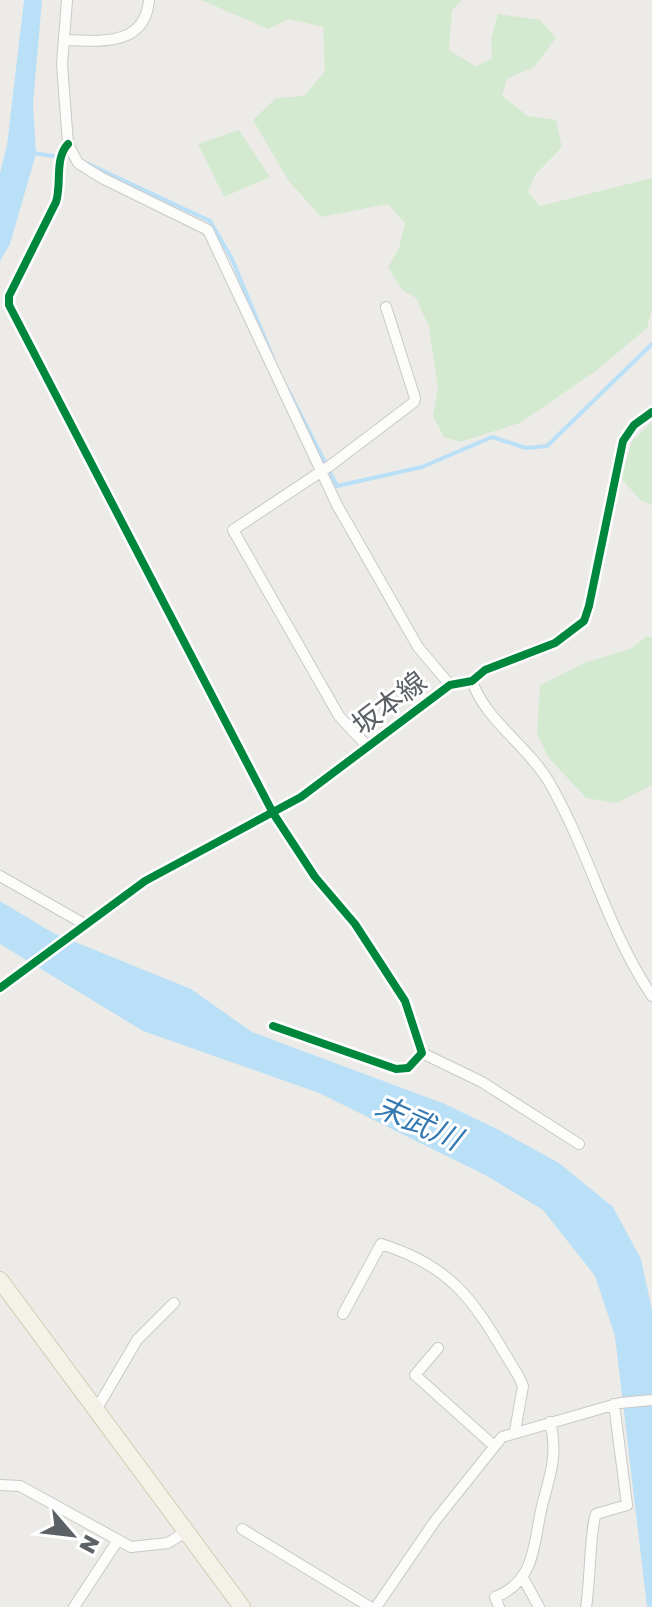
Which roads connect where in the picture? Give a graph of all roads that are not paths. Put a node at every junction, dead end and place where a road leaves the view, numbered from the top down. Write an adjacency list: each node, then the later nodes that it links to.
1 (67, 0): 3 (street)
2 (149, 0): 3 (street)
3 (65, 40): 4 (street)
4 (63, 152): 7 (street); 11 (street)
5 (386, 307): 7 (street)
6 (652, 412): 8 (street, 坂本線)
7 (325, 468): 9 (street); 10 (street)
8 (472, 681): 9 (street, 坂本線); 15 (street)
9 (450, 685): 10 (street, 坂本線)
10 (367, 746): 11 (street, 坂本線)
11 (273, 813): 13 (street, 坂本線); 17 (street)
12 (0, 876): 13 (street)
13 (82, 928): 14 (street, 坂本線)
14 (0, 988)
15 (652, 996)
16 (273, 1026): 17 (street)
17 (422, 1053): 18 (street)
18 (579, 1144)
19 (0, 1280): 25 (main road)
20 (174, 1303): 25 (street)
21 (343, 1314): 27 (street)
22 (438, 1348): 28 (street)
23 (652, 1400): 24 (street)
24 (617, 1404): 26 (street); 40 (street)
25 (96, 1410): 31 (main road)
26 (550, 1422): 27 (street); 33 (street)
27 (515, 1431): 28 (street)
28 (493, 1445): 37 (street)
29 (0, 1485): 32 (street)
30 (242, 1529): 36 (street)
31 (187, 1531): 32 (street); 35 (main road)
32 (118, 1540): 34 (street)
33 (522, 1576): 38 (street); 39 (street)
34 (74, 1607)
35 (242, 1607)
36 (370, 1607)
37 (376, 1607)
38 (499, 1607)
39 (539, 1607)
40 (586, 1607)

